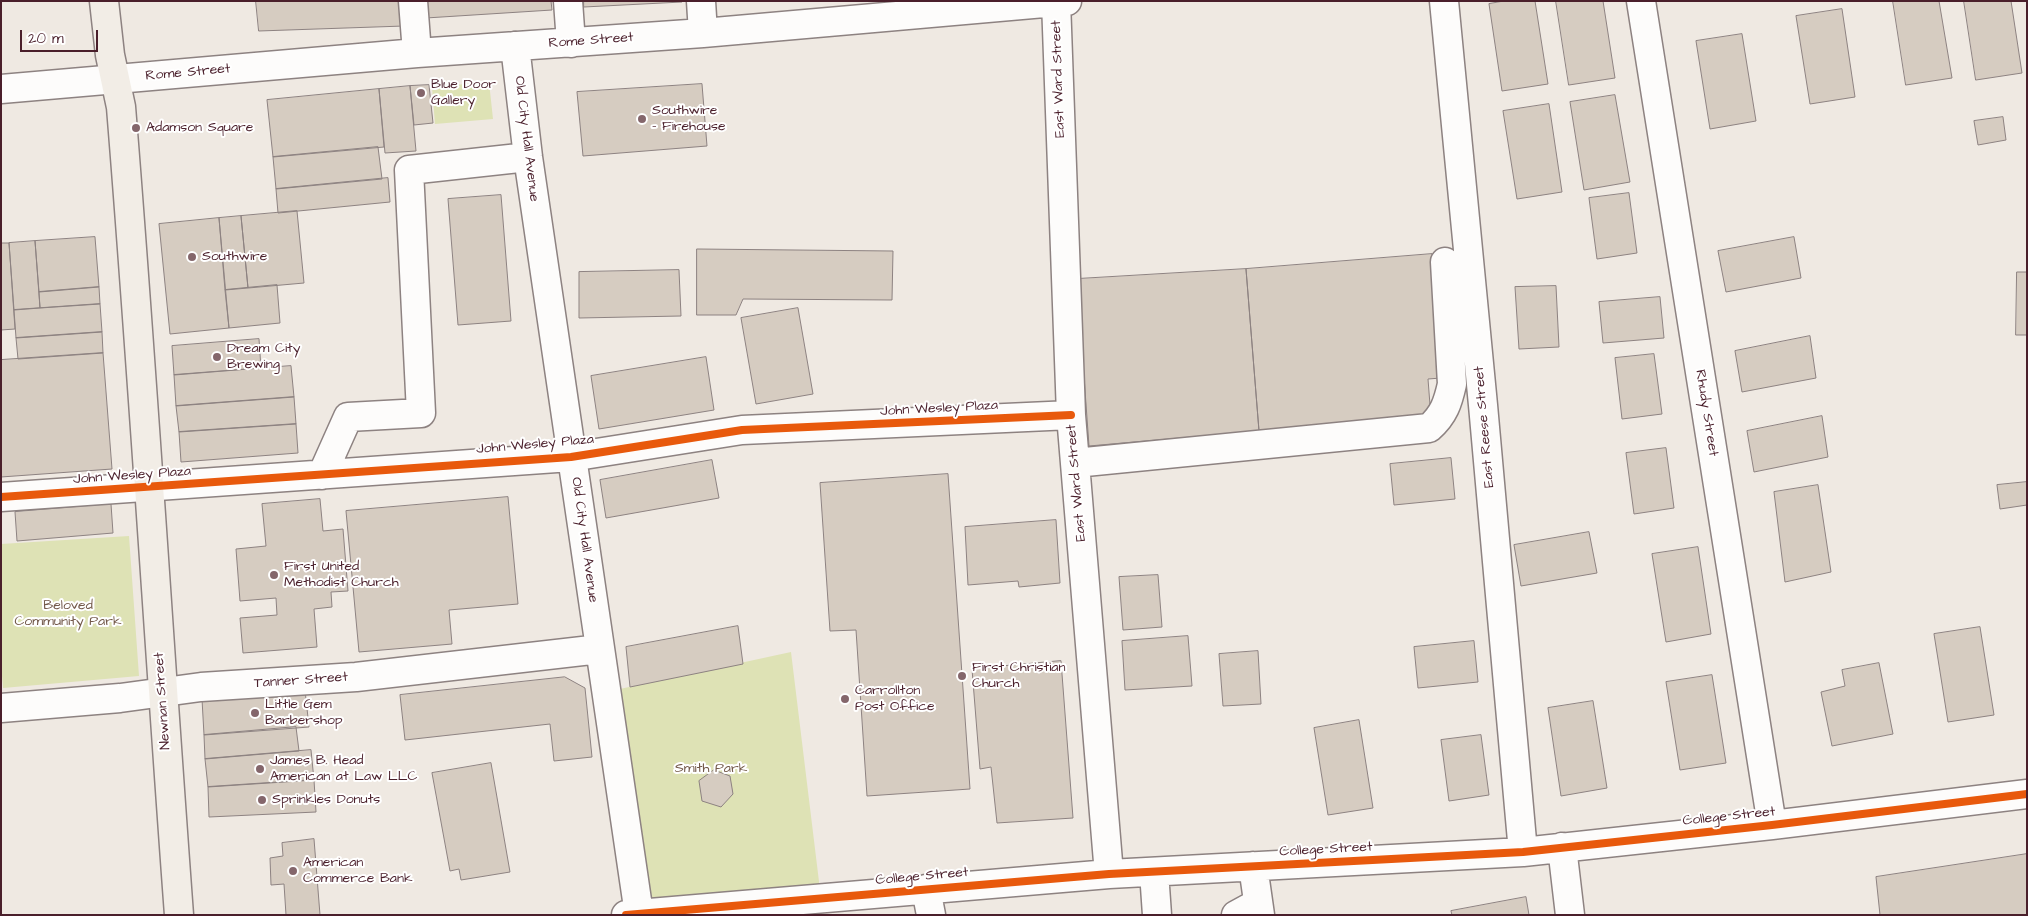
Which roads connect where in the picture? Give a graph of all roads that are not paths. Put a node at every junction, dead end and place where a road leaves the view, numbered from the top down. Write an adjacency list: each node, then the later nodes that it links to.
1 (104, 1): 12 (main road, Newnan Street)
2 (413, 1): 11 (street)
3 (568, 1): 9 (street)
4 (701, 1): 8 (street)
5 (1444, 1): 28 (street, East Reese Street)
6 (1641, 1): 26 (street, Rhudy Street)
7 (1060, 2): 8 (street, Rome Street); 16 (street, East Ward Street)
8 (703, 34): 9 (street, Rome Street)
9 (571, 43): 10 (street, Rome Street)
10 (515, 46): 11 (street, Rome Street); 14 (street, Old City Hall Avenue)
11 (417, 53): 12 (street, Rome Street)
12 (115, 78): 13 (street, Rome Street); 20 (main road, Newnan Street)
13 (1, 89)
14 (528, 157): 17 (street, Old City Hall Avenue); 19 (street)
15 (1445, 262): 18 (street)
16 (1071, 415): 17 (street, John Wesley Plaza); 18 (street, East Ward Street)
17 (571, 457): 19 (street, John Wesley Plaza); 22 (street, Old City Hall Avenue)
18 (1075, 463): 31 (street, East Ward Street)
19 (322, 475): 20 (street, John Wesley Plaza)
20 (150, 487): 21 (street, John Wesley Plaza); 23 (main road, Newnan Street)
21 (1, 497)
22 (600, 649): 23 (street, Tanner Street); 36 (street, Old City Hall Avenue)
23 (162, 693): 24 (street, Tanner Street); 37 (main road, Newnan Street)
24 (1, 708)
25 (2027, 794): 26 (street, College Street)
26 (1772, 825): 27 (street, College Street)
27 (1562, 848): 28 (street, College Street); 39 (street)
28 (1523, 852): 29 (street, College Street)
29 (1253, 866): 30 (street, College Street); 34 (street)
30 (1154, 872): 31 (street, College Street); 38 (street)
31 (1109, 874): 32 (street, College Street)
32 (928, 902): 33 (street, College Street)
33 (743, 910): 35 (street, College Street)
34 (1252, 911)
35 (670, 913): 36 (street, College Street)
36 (632, 914)
37 (179, 915)
38 (1156, 915)
39 (1570, 915)

